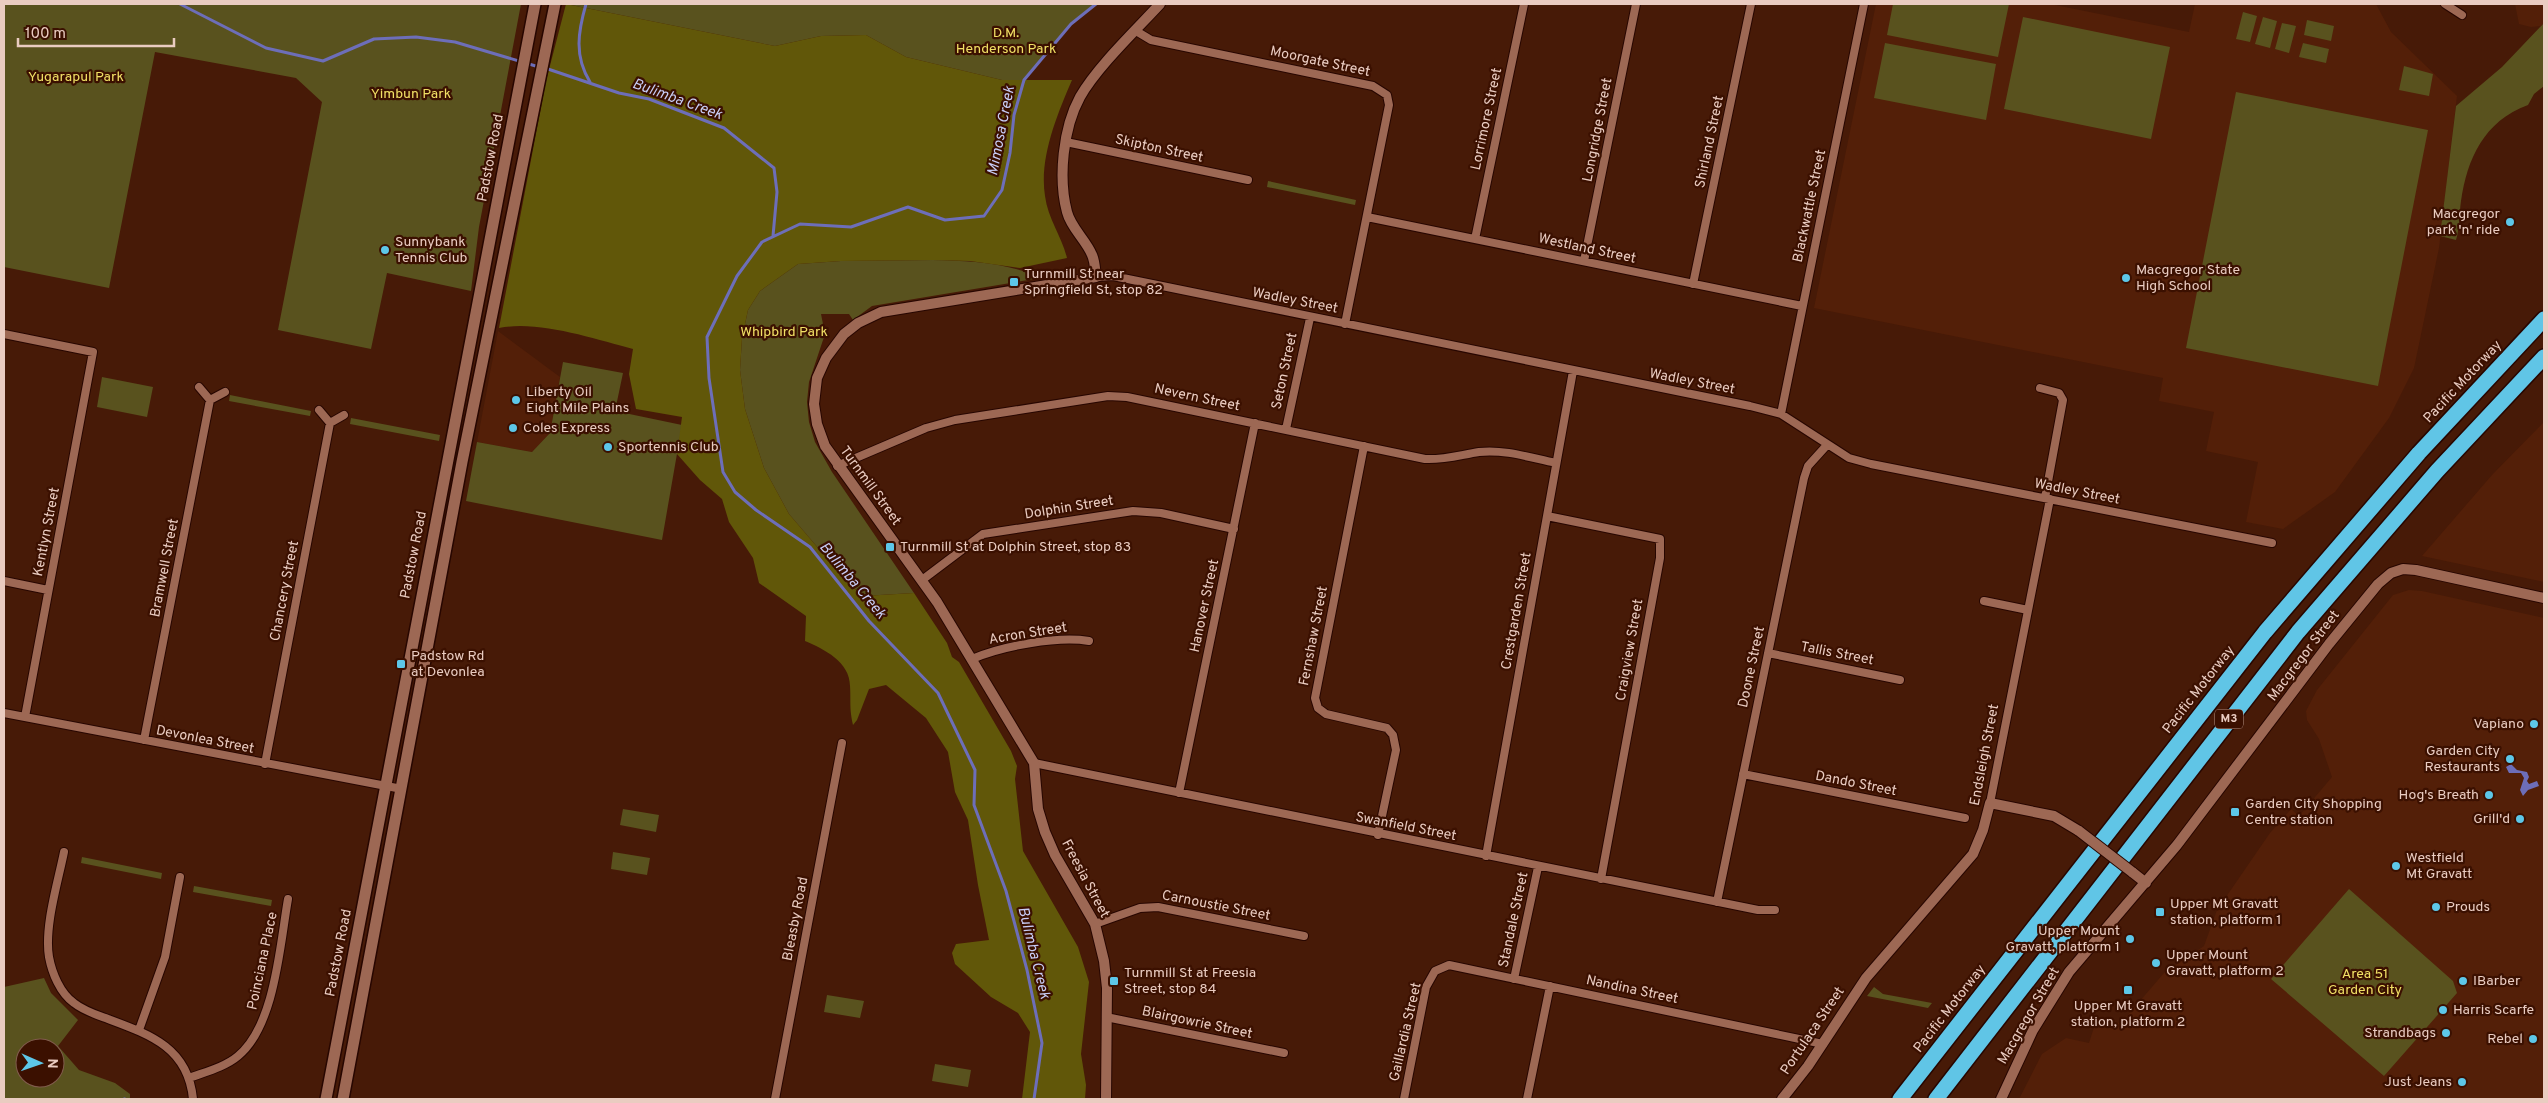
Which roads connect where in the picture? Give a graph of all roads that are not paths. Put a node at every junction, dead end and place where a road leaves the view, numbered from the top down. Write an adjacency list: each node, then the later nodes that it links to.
1 (535, 4): 60 (main road, Padstow Road)
2 (554, 4): 61 (main road)
3 (1160, 4): 10 (street)
4 (1524, 4): 14 (street, Lorrimore Street)
5 (1636, 4): 15 (street, Longridge Street)
6 (1751, 4): 17 (street, Shirland Street)
7 (1864, 4): 18 (street, Blackwattle Street)
8 (2444, 4): 9 (street)
9 (2462, 15)
10 (1136, 30): 11 (street); 13 (street, Moorgate Street)
11 (1066, 142): 12 (street, Skipton Street); 16 (street)
12 (1248, 180)
13 (1367, 217): 14 (street, Westland Street); 21 (street, Moorgate Street)
14 (1475, 239): 15 (street, Westland Street)
15 (1584, 261): 17 (street, Westland Street)
16 (1096, 277): 19 (street, Wadley Street); 38 (street, Turnmill Street)
17 (1693, 284): 18 (street, Westland Street)
18 (1802, 306): 30 (street, Blackwattle Street)
19 (1310, 318): 21 (street, Wadley Street); 34 (street, Seton Street)
20 (2544, 319): 94 (highway, Pacific Motorway / M3)
21 (1345, 324): 24 (street, Wadley Street)
22 (4, 334): 45 (street, Kentlyn Street)
23 (2544, 357): 95 (highway, M3)
24 (1573, 371): 30 (street, Wadley Street); 37 (street, Crestgarden Street)
25 (199, 388): 28 (street)
26 (2040, 388): 39 (street, Endsleigh Street)
27 (225, 392): 28 (street)
28 (210, 400): 55 (street, Bramwell Street)
29 (319, 410): 32 (street)
30 (1781, 414): 35 (street, Wadley Street)
31 (344, 415): 32 (street)
32 (330, 423): 58 (street, Chancery Street)
33 (1255, 423): 34 (street, Nevern Street); 38 (street, Nevern Street); 41 (street, Hanover Street)
34 (1286, 429): 36 (street, Nevern Street)
35 (1827, 445): 39 (street, Wadley Street); 50 (street, Doone Street)
36 (1364, 446): 37 (street, Nevern Street); 65 (street, Fernshaw Street)
37 (1556, 464): 40 (street, Crestgarden Street)
38 (837, 466): 43 (street, Turnmill Street)
39 (2047, 499): 42 (street, Wadley Street); 48 (street, Endsleigh Street)
40 (1548, 516): 67 (street, Crestgarden Street); 70 (street, Craigview Street)
41 (1234, 529): 43 (street, Dolphin Street); 62 (street, Hanover Street)
42 (2272, 543)
43 (922, 580): 51 (street, Turnmill Street)
44 (4, 581): 45 (street)
45 (48, 590): 54 (street, Kentlyn Street)
46 (2544, 598): 71 (street, Macgregor Street)
47 (1984, 601): 48 (street)
48 (2028, 610): 63 (street, Endsleigh Street)
49 (1089, 641): 51 (street, Acron Street)
50 (1768, 654): 52 (street, Tallis Street); 59 (street, Doone Street)
51 (972, 659): 57 (street, Turnmill Street)
52 (1900, 680)
53 (4, 713): 54 (street, Devonlea Street)
54 (25, 717): 55 (street, Devonlea Street)
55 (144, 740): 58 (street, Devonlea Street)
56 (842, 743): 89 (street, Bleasby Road)
57 (1034, 763): 62 (street, Swanfield Street); 75 (street, Freesia Street)
58 (265, 764): 60 (street, Devonlea Street)
59 (1743, 774): 64 (street, Dando Street); 73 (street, Doone Street)
60 (385, 786): 61 (street, Devonlea Street); 87 (main road, Padstow Road)
61 (402, 789): 88 (main road)
62 (1179, 793): 65 (street, Swanfield Street)
63 (1990, 803): 71 (street, bridge); 78 (street, Endsleigh Street)
64 (1965, 818)
65 (1378, 835): 67 (street, Swanfield Street)
66 (64, 852): 82 (street)
67 (1486, 856): 68 (street, Swanfield Street)
68 (1538, 867): 70 (street, Swanfield Street); 79 (street, Standale Street)
69 (180, 877): 82 (street)
70 (1601, 879): 73 (street, Swanfield Street)
71 (2146, 883): 96 (street, Macgregor Street)
72 (288, 899): 85 (street, Poinciana Place)
73 (1718, 902): 74 (street, Swanfield Street)
74 (1775, 910)
75 (1095, 924): 76 (street, Carnoustie Street); 81 (street, Freesia Street)
76 (1304, 936)
77 (1435, 970): 79 (street, Nandina Street); 91 (street, Gaillardia Street)
78 (1866, 978): 83 (street, Portulaca Street)
79 (1514, 979): 80 (street, Nandina Street)
80 (1550, 986): 83 (street, Nandina Street); 92 (street)
81 (1106, 1017): 84 (street, Blairgowrie Street); 90 (street, Freesia Street)
82 (139, 1030): 85 (street)
83 (1823, 1044): 93 (street, Portulaca Street)
84 (1284, 1053)
85 (189, 1078): 86 (street)
86 (192, 1099)
87 (326, 1099)
88 (343, 1099)
89 (775, 1099)
90 (1106, 1099)
91 (1404, 1099)
92 (1526, 1099)
93 (1782, 1099)
94 (1900, 1099)
95 (1936, 1099)
96 (2001, 1099)

